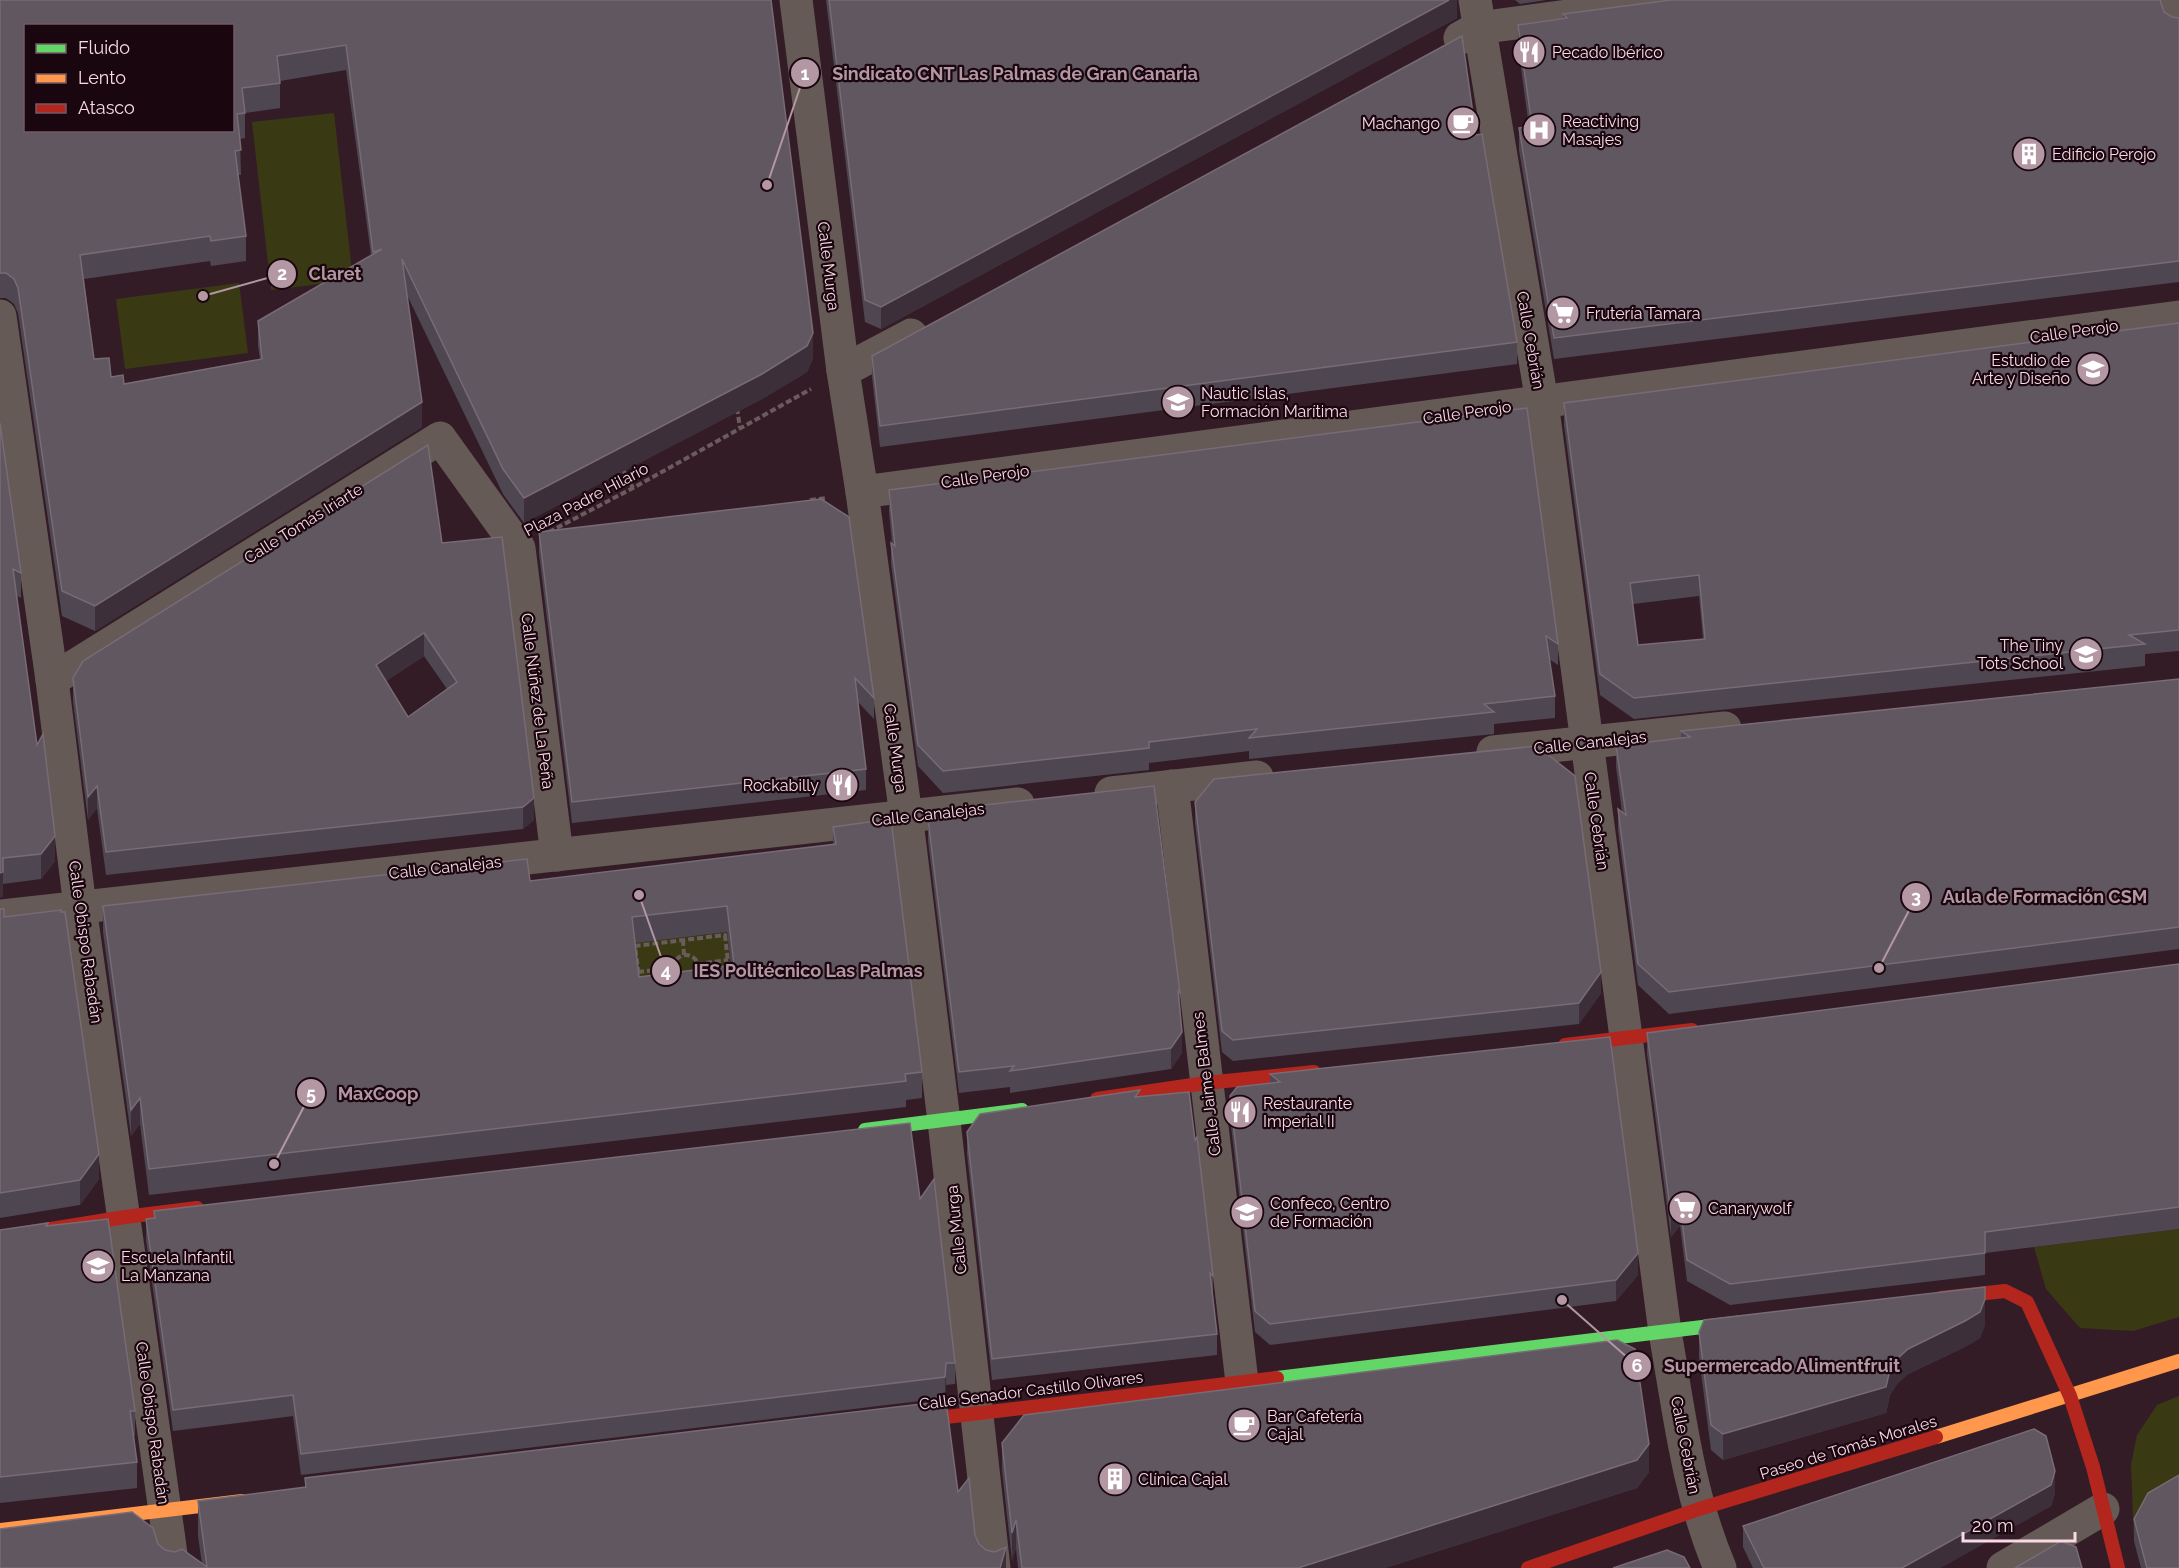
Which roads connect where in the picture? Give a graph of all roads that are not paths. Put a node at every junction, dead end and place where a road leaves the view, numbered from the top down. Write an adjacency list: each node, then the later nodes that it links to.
1 (796, 0): 10 (street, Calle Murga)
2 (1688, 0): 4 (street)
3 (2175, 0): 5 (street)
4 (1476, 14): 6 (street); 11 (street, Calle Cebrián)
5 (2179, 21)
6 (1436, 51)
7 (0, 316): 14 (street, Calle Obispo Rabadán)
8 (2179, 317): 11 (street, Calle Perojo)
9 (936, 321): 10 (street)
10 (843, 371): 12 (street, Calle Murga)
11 (1542, 402): 12 (street, Calle Perojo); 16 (street, Calle Cebrián)
12 (862, 492): 22 (street, Calle Murga)
13 (519, 548): 14 (street, Calle Tomás Iriarte); 23 (street, Calle Núñez de La Peña)
14 (52, 680): 24 (street, Calle Obispo Rabadán)
15 (1752, 725): 16 (street, Calle Canalejas)
16 (1587, 742): 17 (street, Calle Canalejas); 27 (street, Calle Cebrián)
17 (1468, 754)
18 (1290, 774): 19 (street)
19 (1172, 786): 20 (street); 30 (street, Calle Jaime Balmes)
20 (1079, 797)
21 (1044, 801): 22 (street, Calle Canalejas)
22 (906, 817): 23 (street, Calle Canalejas); 33 (street, Calle Murga)
23 (557, 855): 24 (street, Calle Canalejas)
24 (80, 907): 25 (street, Calle Canalejas); 36 (street, Calle Obispo Rabadán)
25 (0, 916)
26 (1709, 1027): 27 (street)
27 (1627, 1038): 28 (street); 40 (street, Calle Cebrián)
28 (1546, 1047)
29 (1323, 1071): 30 (street)
30 (1206, 1083): 31 (street); 42 (street, Calle Jaime Balmes)
31 (1080, 1101)
32 (1035, 1108): 33 (street)
33 (944, 1121): 34 (street); 44 (street, Calle Murga)
34 (849, 1132)
35 (208, 1207): 36 (street)
36 (125, 1217): 37 (street); 49 (street, Calle Obispo Rabadán)
37 (0, 1237)
38 (1923, 1300): 43 (street)
39 (1758, 1320): 40 (street, Calle Senador Castillo Olivares)
40 (1665, 1332): 42 (street, Calle Senador Castillo Olivares); 47 (street, Calle Cebrián)
41 (2179, 1361): 43 (street, Paseo de Tomás Morales)
42 (1242, 1382): 44 (street, Calle Senador Castillo Olivares)
43 (2070, 1396): 47 (street, Paseo de Tomás Morales); 48 (street)
44 (975, 1413): 45 (street, Calle Senador Castillo Olivares); 52 (street, Calle Murga)
45 (892, 1423)
46 (261, 1499): 49 (street)
47 (1699, 1509): 53 (street, Paseo de Tomás Morales); 54 (street, Calle Cebrián)
48 (2103, 1509): 55 (street); 56 (street)
49 (165, 1510): 50 (street); 51 (street, Calle Obispo Rabadán)
50 (0, 1530)
51 (173, 1568)
52 (994, 1568)
53 (1528, 1568)
54 (1720, 1568)
55 (2003, 1568)
56 (2118, 1568)

